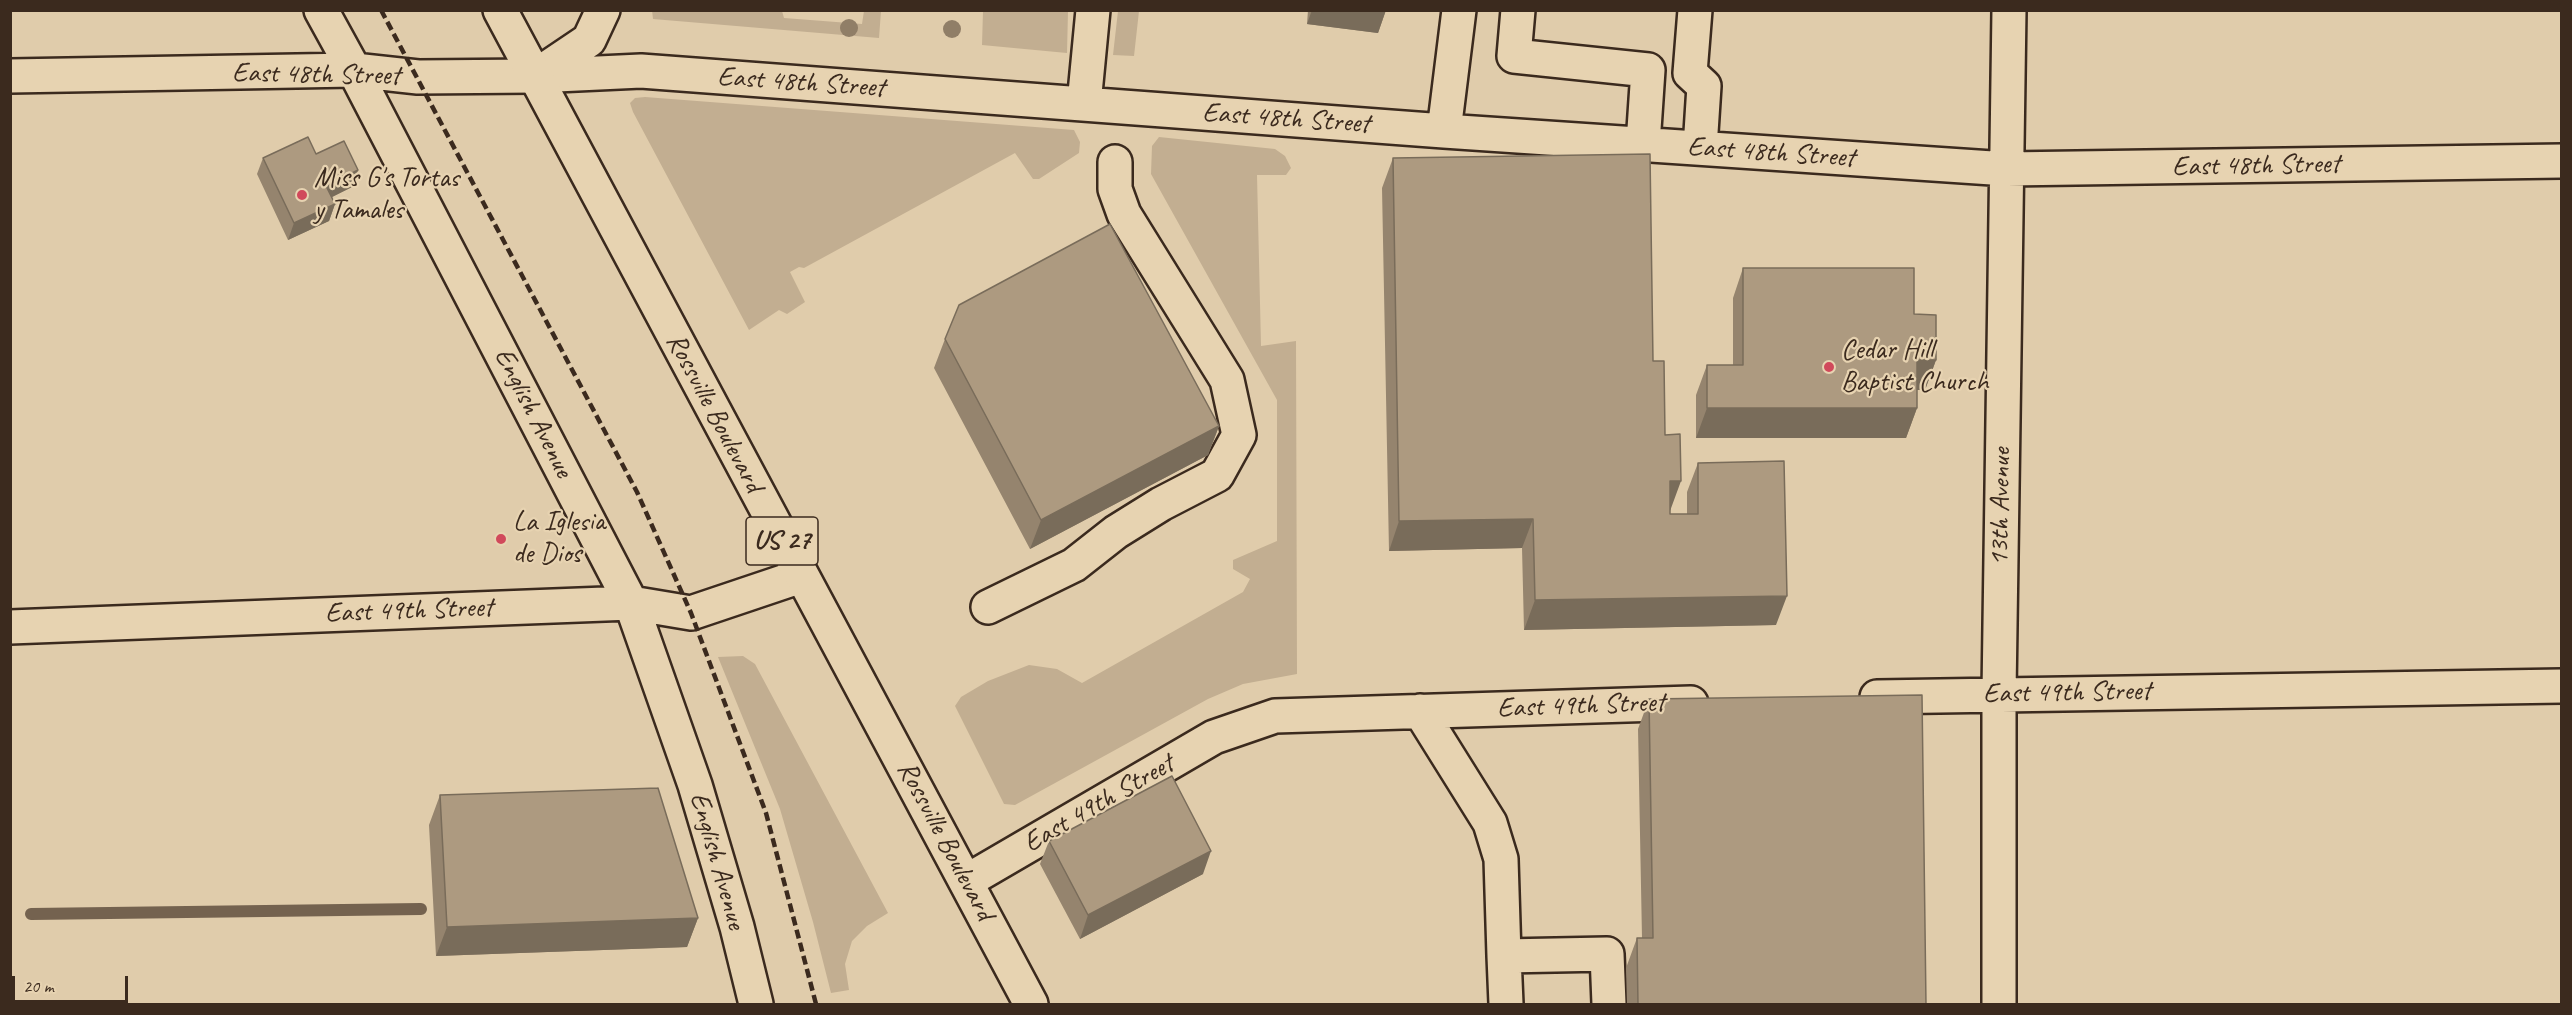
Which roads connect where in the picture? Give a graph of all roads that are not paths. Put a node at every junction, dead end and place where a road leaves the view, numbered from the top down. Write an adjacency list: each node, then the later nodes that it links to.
1 (321, 10): 9 (main road, English Avenue)
2 (500, 10): 11 (main road, Rossville Boulevard / US 27)
3 (603, 10): 11 (main road)
4 (1093, 10): 12 (main road)
5 (1459, 10): 13 (main road)
6 (1518, 10): 14 (main road)
7 (1695, 10): 15 (main road)
8 (2009, 10): 18 (main road, 13th Avenue)
9 (354, 70): 10 (main road, East 48th Street); 11 (main road, East 48th Street); 20 (main road, English Avenue)
10 (10, 76)
11 (536, 76): 12 (main road, East 48th Street); 19 (main road, Rossville Boulevard / US 27)
12 (1084, 104): 13 (main road, East 48th Street)
13 (1444, 131): 14 (main road, East 48th Street)
14 (1643, 144): 15 (main road, East 48th Street)
15 (1700, 148): 18 (main road, East 48th Street)
16 (2562, 161): 18 (main road, East 48th Street)
17 (1115, 162): 21 (main road)
18 (2007, 169): 24 (main road, 13th Avenue)
19 (801, 576): 20 (main road, East 49th Street); 28 (main road, Rossville Boulevard / US 27)
20 (631, 603): 22 (main road, East 49th Street); 30 (main road, English Avenue)
21 (988, 607)
22 (10, 627)
23 (2562, 686): 24 (main road, East 49th Street)
24 (1999, 693): 25 (main road, East 49th Street); 34 (main road, 13th Avenue)
25 (1845, 698)
26 (1715, 702): 27 (main road, East 49th Street)
27 (1420, 711): 28 (main road, East 49th Street); 29 (main road)
28 (967, 881): 31 (main road, Rossville Boulevard / US 27)
29 (1504, 956): 32 (main road); 33 (main road)
30 (756, 1005)
31 (1031, 1005)
32 (1506, 1005)
33 (1609, 1005)
34 (1999, 1005)

